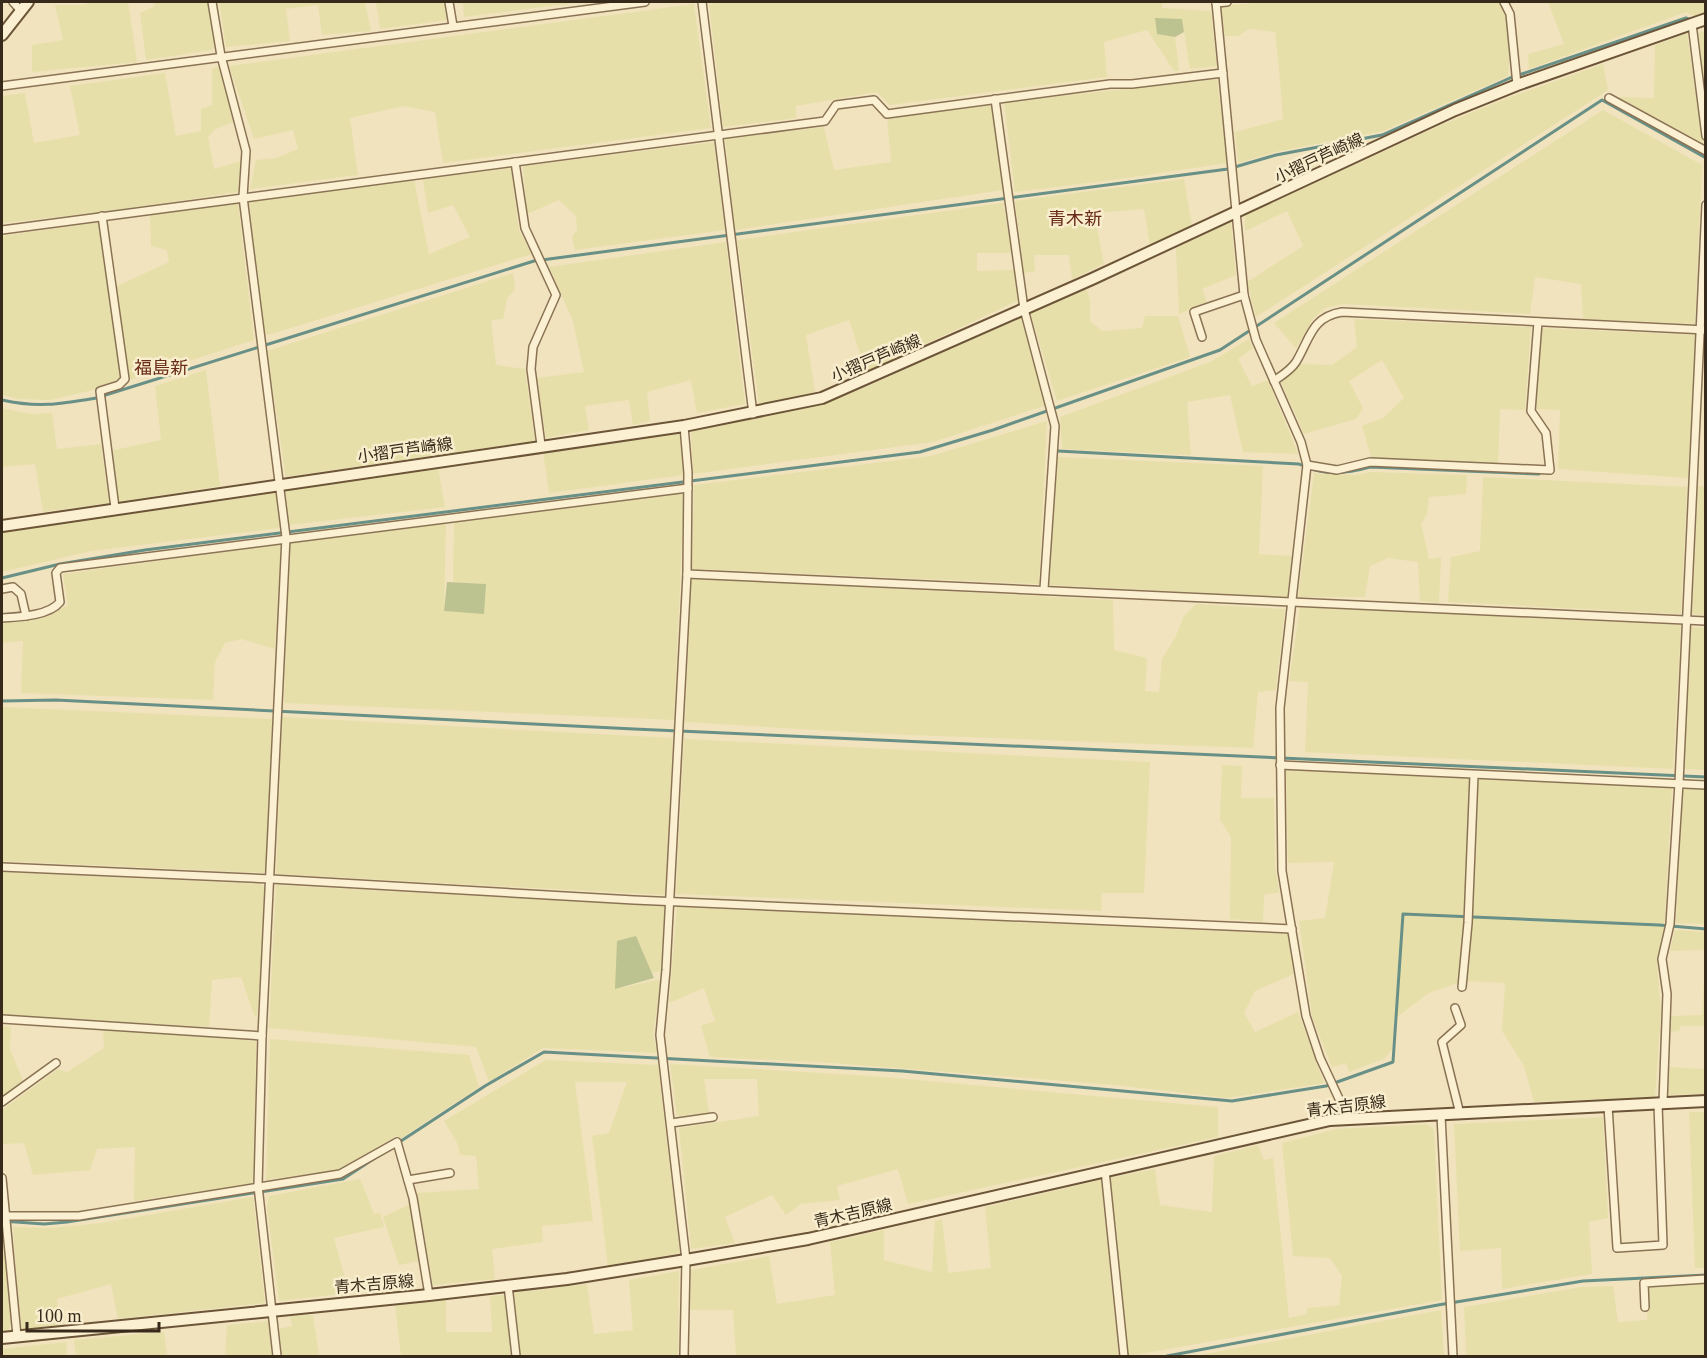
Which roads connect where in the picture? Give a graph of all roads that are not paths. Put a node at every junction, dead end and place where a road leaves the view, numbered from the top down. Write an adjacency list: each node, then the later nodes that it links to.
1 (13, 2): 10 (street)
2 (28, 2): 10 (main road)
3 (212, 2): 15 (street)
4 (449, 2): 13 (street)
5 (645, 2): 13 (street)
6 (702, 2): 21 (street)
7 (1216, 2): 8 (street); 16 (street)
8 (1227, 2)
9 (1504, 2): 17 (street)
10 (21, 11): 14 (main road)
11 (1706, 19): 12 (main road, 小摺戸芦崎線)
12 (1692, 24): 17 (main road, 小摺戸芦崎線); 22 (street)
13 (453, 26): 15 (street)
14 (2, 35)
15 (221, 56): 18 (street); 25 (street)
16 (1223, 73): 20 (street); 27 (street)
17 (1516, 85): 27 (main road, 小摺戸芦崎線)
18 (2, 86)
19 (1609, 98): 23 (street)
20 (995, 99): 21 (street); 31 (street)
21 (719, 135): 24 (street); 36 (street)
22 (1706, 136)
23 (1706, 151)
24 (516, 162): 25 (street); 38 (street)
25 (243, 197): 28 (street); 40 (street)
26 (1706, 205): 33 (street)
27 (1237, 213): 30 (street); 31 (main road, 小摺戸芦崎線)
28 (102, 216): 29 (street); 42 (street)
29 (2, 230)
30 (1244, 295): 34 (street); 35 (street)
31 (1024, 309): 36 (main road, 小摺戸芦崎線); 47 (street)
32 (1538, 322): 33 (street); 35 (street); 39 (street)
33 (1703, 330): 51 (street)
34 (1202, 337)
35 (1274, 381): 39 (street)
36 (753, 414): 37 (main road, 小摺戸芦崎線)
37 (684, 426): 38 (main road, 小摺戸芦崎線); 41 (street)
38 (541, 445): 40 (main road, 小摺戸芦崎線)
39 (1307, 465): 48 (street)
40 (279, 483): 42 (main road, 小摺戸芦崎線); 44 (street)
41 (688, 488): 44 (street); 45 (street)
42 (115, 508): 43 (main road, 小摺戸芦崎線)
43 (2, 526)
44 (286, 537): 49 (street); 58 (street)
45 (687, 574): 47 (street); 59 (street)
46 (2, 589): 49 (street)
47 (1044, 589): 48 (street)
48 (1292, 602): 51 (street); 53 (street)
49 (26, 616): 50 (street)
50 (2, 618)
51 (1686, 620): 52 (street); 55 (street)
52 (1706, 621)
53 (1280, 765): 54 (street); 60 (street)
54 (1474, 775): 55 (street); 61 (street)
55 (1679, 783): 56 (street); 68 (street)
56 (1706, 785)
57 (2, 867): 58 (street)
58 (271, 879): 59 (street); 64 (street)
59 (670, 900): 60 (street); 74 (street)
60 (1292, 929): 73 (street)
61 (1462, 987)
62 (1455, 1008): 70 (street)
63 (2, 1019): 64 (street)
64 (262, 1036): 79 (street)
65 (56, 1063): 67 (street)
66 (1706, 1101): 68 (main road, 青木吉原線)
67 (2, 1102)
68 (1660, 1103): 69 (main road, 青木吉原線); 69 (street)
69 (1608, 1106): 70 (main road, 青木吉原線)
70 (1460, 1114): 71 (main road, 青木吉原線)
71 (1441, 1115): 73 (main road, 青木吉原線); 93 (street)
72 (713, 1117): 74 (street)
73 (1348, 1118): 75 (main road, 青木吉原線)
74 (671, 1123): 81 (street)
75 (1105, 1170): 81 (main road, 青木吉原線); 92 (street)
76 (450, 1173): 78 (street)
77 (2, 1178): 80 (street)
78 (408, 1180): 79 (street); 84 (street)
79 (258, 1186): 80 (street); 86 (street)
80 (4, 1217): 87 (street)
81 (686, 1260): 83 (main road, 青木吉原線); 91 (street)
82 (1706, 1279): 85 (street)
83 (508, 1285): 84 (main road, 青木吉原線); 90 (street)
84 (429, 1295): 86 (main road, 青木吉原線)
85 (1645, 1307)
86 (272, 1309): 87 (main road, 青木吉原線); 89 (street)
87 (17, 1336): 88 (main road, 青木吉原線)
88 (2, 1338)
89 (277, 1356)
90 (516, 1356)
91 (684, 1356)
92 (1124, 1356)
93 (1453, 1356)

